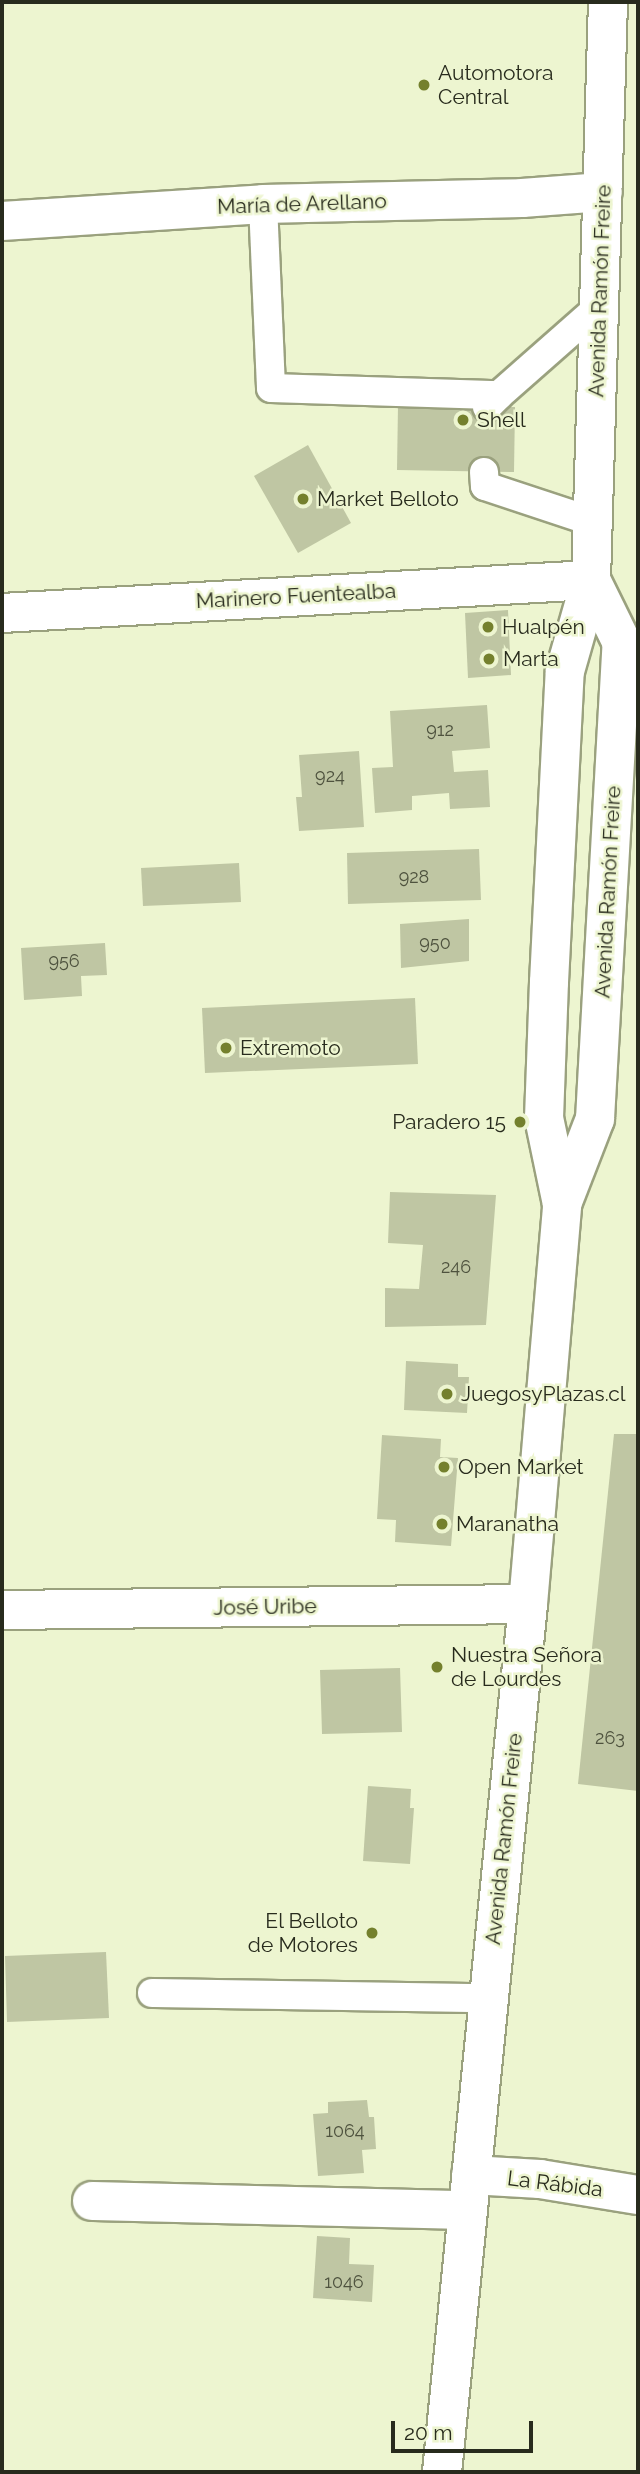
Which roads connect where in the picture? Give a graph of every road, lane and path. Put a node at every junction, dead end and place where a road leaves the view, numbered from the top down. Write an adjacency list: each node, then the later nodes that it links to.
1 (608, 2): 2 (main road, Avenida Ramón Freire)
2 (603, 191): 3 (main road, María de Arellano); 5 (main road, Avenida Ramón Freire)
3 (263, 204): 4 (main road, María de Arellano); 5 (lane)
4 (2, 221)
5 (600, 306): 7 (main road, Avenida Ramón Freire)
6 (485, 479): 7 (lane)
7 (594, 522): 8 (main road, Avenida Ramón Freire)
8 (591, 580): 9 (main road, Marinero Fuentealba); 10 (main road, Avenida Ramón Freire); 11 (main road, Avenida Ramón Freire)
9 (2, 613)
10 (576, 630): 11 (main road); 12 (main road, Avenida Ramón Freire)
11 (630, 703): 12 (main road, Avenida Ramón Freire)
12 (562, 1205): 13 (main road, Avenida Ramón Freire)
13 (528, 1604): 14 (main road, José Uribe); 16 (main road, Avenida Ramón Freire)
14 (2, 1610)
15 (152, 1993): 16 (lane)
16 (488, 1998): 17 (main road, Avenida Ramón Freire)
17 (469, 2193): 18 (main road, La Rábida); 19 (main road, La Rábida); 20 (main road, Avenida Ramón Freire)
18 (638, 2195)
19 (92, 2201)
20 (442, 2472)

